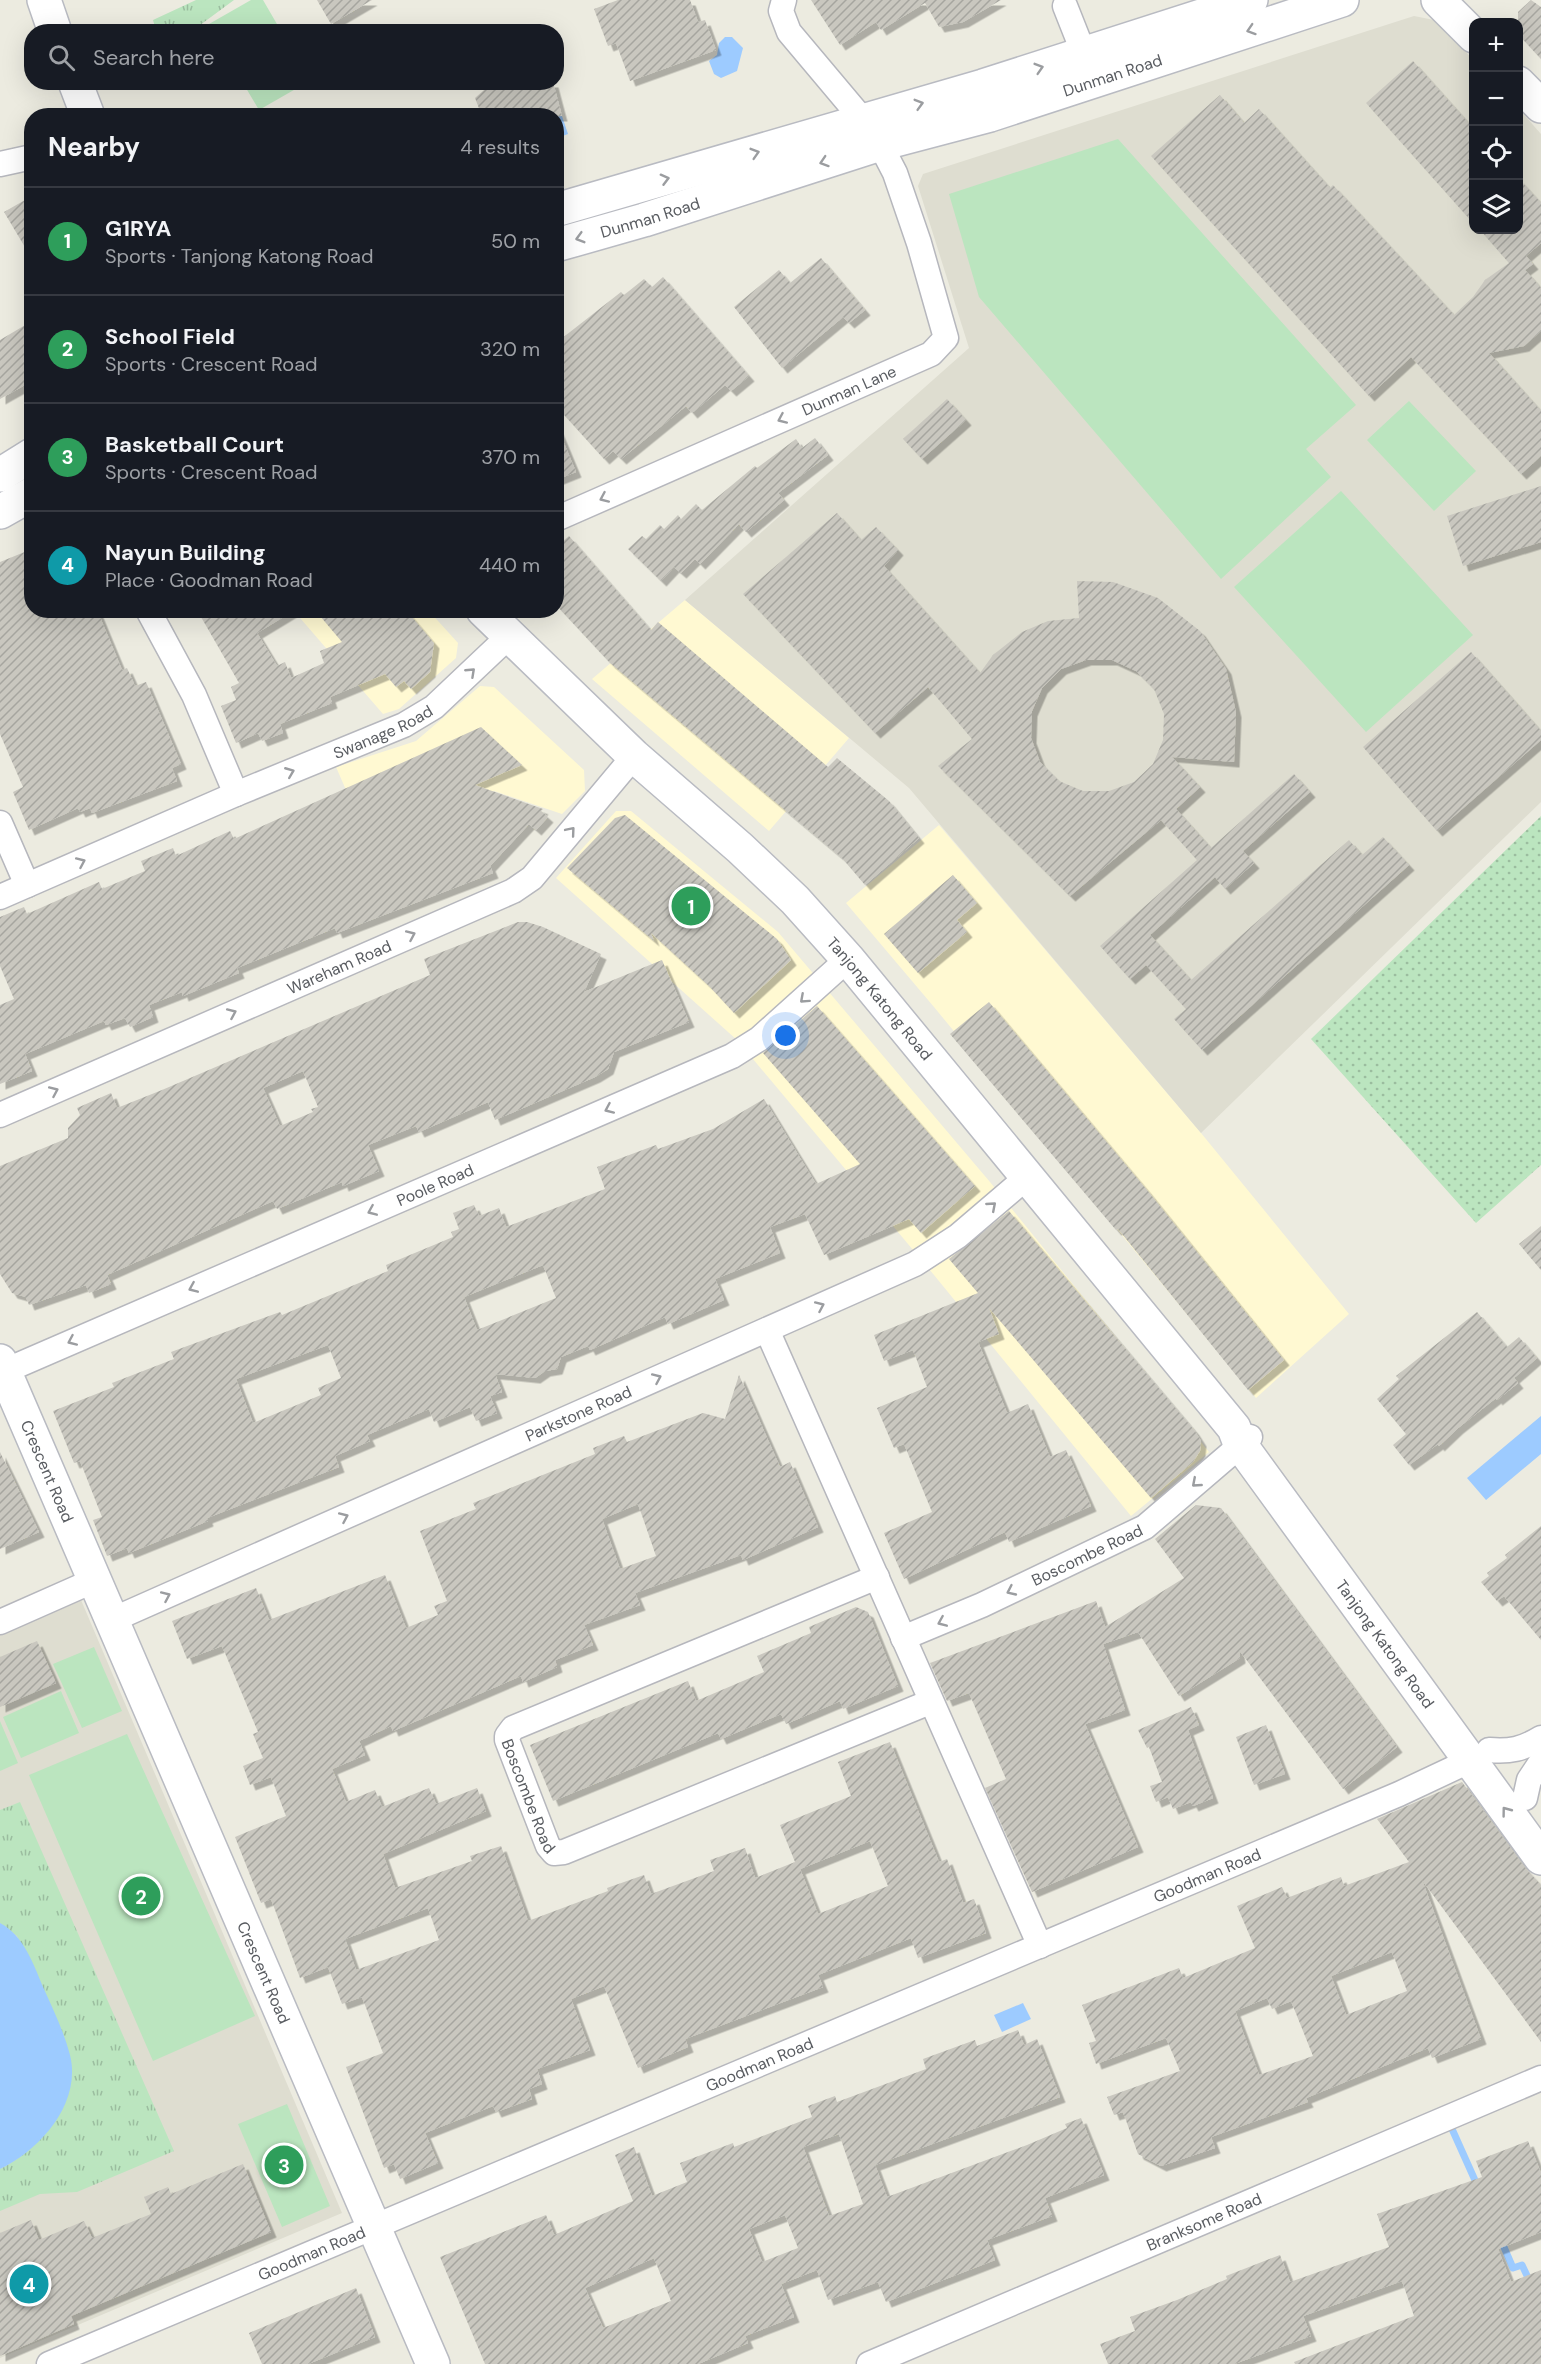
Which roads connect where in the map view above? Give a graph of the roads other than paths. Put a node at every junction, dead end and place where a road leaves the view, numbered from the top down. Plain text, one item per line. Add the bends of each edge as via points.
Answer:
1 (784, 0) edge
2 (1251, 0) edge
3 (1342, 0) edge
4 (1438, 0) edge
5 (1065, 6) dead end
6 (1469, 32) edge
7 (1084, 54) junction
8 (1523, 88) edge
9 (78, 90) edge
10 (1541, 106) edge
11 (85, 108) edge
12 (872, 132) junction
13 (24, 159) edge
14 (0, 164) edge
15 (564, 208) edge
16 (564, 243) edge
17 (24, 461) edge
18 (0, 475) edge
19 (24, 498) edge
20 (0, 512) edge
21 (564, 515) edge
22 (152, 618) edge
23 (490, 618) edge
24 (508, 637) junction
25 (634, 756) junction
26 (236, 794) junction
27 (0, 823) edge
28 (27, 885) junction
29 (0, 897) edge
30 (848, 959) junction
31 (0, 1115) edge
32 (1027, 1177) junction
33 (767, 1330) junction
34 (2, 1368) edge
35 (1241, 1436) junction
36 (877, 1577) junction
37 (95, 1580) junction
38 (112, 1620) junction
39 (0, 1622) edge
40 (903, 1638) junction
41 (930, 1702) junction
42 (1541, 1738) edge
43 (1479, 1756) junction
44 (1541, 1762) edge
45 (1533, 1809) edge
46 (1541, 1858) edge
47 (1040, 1946) junction
48 (1541, 2078) edge
49 (374, 2226) junction
50 (48, 2364) edge
51 (433, 2364) edge
52 (869, 2364) edge

1 - 12 street via 781,11 789,32
2 - 7 street, Dunman Road
3 -> 12 street, Dunman Road via 990,115
4 - 6 street
5 - 7 street
12 -> 7 street, Dunman Road
8 - 10 street
9 - 11 street
15 -> 12 street, Dunman Road
12 -> 16 street, Dunman Road via 644,220
12 -> 21 street, Dunman Lane via 895,173 920,243 946,338 931,354
13 - 14 street
17 - 18 street
19 - 20 street
22 - 26 street via 194,695
23 - 24 street, Tanjong Katong Road
24 - 25 street, Tanjong Katong Road
26 -> 24 street, Swanage Road via 404,725 434,707
25 - 30 street, Tanjong Katong Road via 795,900
31 -> 25 street, Wareham Road via 513,891 532,878
28 -> 26 street, Swanage Road
27 - 28 street
28 - 29 street, Swanage Road
30 - 32 street, Tanjong Katong Road
30 -> 34 street, Poole Road via 759,1040 732,1056
33 -> 32 street, Parkstone Road via 935,1253
32 - 35 street, Tanjong Katong Road
33 - 36 street
38 -> 33 street, Parkstone Road
34 - 37 street, Crescent Road
35 -> 40 street, Boscombe Road via 1145,1527
35 - 43 street, Tanjong Katong Road
36 - 40 street
36 - 41 street, Boscombe Road via 513,1728 507,1740 548,1846 554,1853 564,1852
37 - 38 street, Crescent Road
37 - 39 street
38 - 49 street, Crescent Road
40 - 41 street
41 - 47 street
42 - 43 street via 1522,1749
43 - 45 street, Tanjong Katong Road
46 -> 43 street, Tanjong Katong Road
43 - 47 street, Goodman Road via 1399,1794
44 - 45 street via 1529,1780
47 - 49 street, Goodman Road
48 - 52 street, Branksome Road
49 - 50 street, Goodman Road
49 - 51 street, Crescent Road

